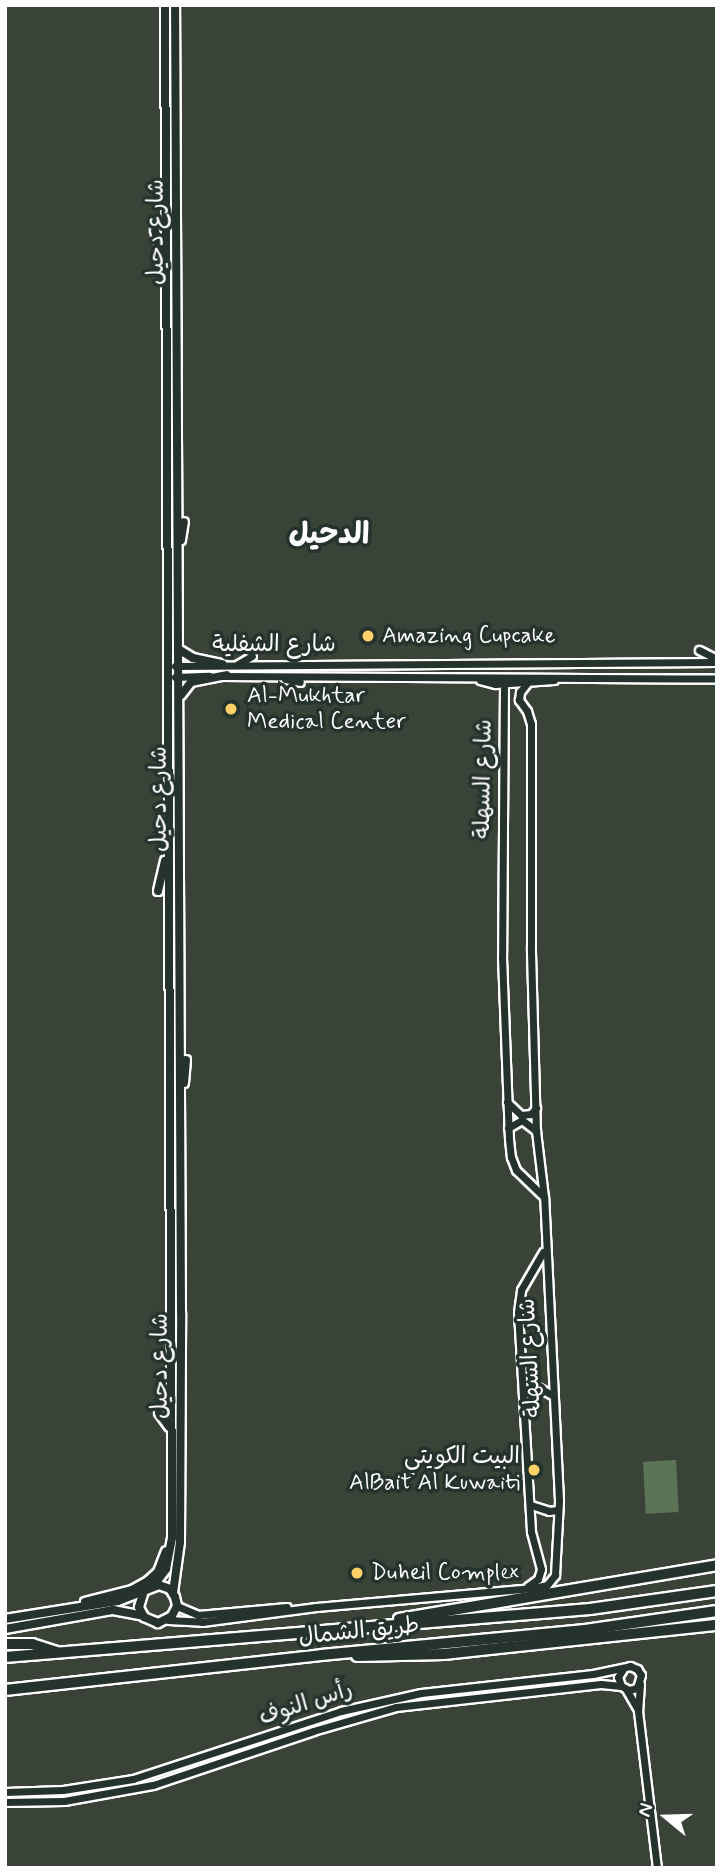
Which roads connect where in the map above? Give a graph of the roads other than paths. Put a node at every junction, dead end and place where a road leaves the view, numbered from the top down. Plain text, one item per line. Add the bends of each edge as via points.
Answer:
1 (164, 5) edge
2 (175, 5) edge
3 (155, 231) dead end
4 (177, 251) junction
5 (166, 262) junction
6 (182, 264) dead end
7 (175, 416) junction
8 (183, 434) dead end
9 (183, 460) dead end
10 (178, 468) junction
11 (184, 522) dead end
12 (177, 567) junction
13 (184, 604) dead end
14 (177, 625) junction
15 (178, 649) junction
16 (699, 650) dead end
17 (252, 656) dead end
18 (717, 660) edge
19 (222, 664) junction
20 (237, 664) junction
21 (168, 666) junction
22 (179, 666) junction
23 (226, 676) junction
24 (267, 676) junction
25 (452, 676) junction
26 (168, 677) junction
27 (179, 677) junction
28 (583, 678) junction
29 (717, 679) edge
30 (300, 682) dead end
31 (527, 683) junction
32 (504, 684) junction
33 (178, 701) junction
34 (520, 704) junction
35 (504, 713) junction
36 (180, 797) junction
37 (186, 817) dead end
38 (168, 848) junction
39 (158, 891) dead end
40 (186, 1060) dead end
41 (507, 1101) junction
42 (536, 1108) junction
43 (508, 1128) junction
44 (180, 1131) junction
45 (536, 1131) junction
46 (544, 1197) junction
47 (545, 1247) junction
48 (523, 1395) junction
49 (553, 1395) junction
50 (186, 1410) dead end
51 (159, 1413) dead end
52 (180, 1425) junction
53 (169, 1427) junction
54 (531, 1506) junction
55 (171, 1507) junction
56 (558, 1510) junction
57 (717, 1565) edge
58 (154, 1585) junction
59 (524, 1587) junction
60 (144, 1591) junction
61 (717, 1591) edge
62 (173, 1593) junction
63 (177, 1606) junction
64 (316, 1607) junction
65 (717, 1611) edge
66 (47, 1614) junction
67 (144, 1616) junction
68 (5, 1619) edge
69 (168, 1619) junction
70 (717, 1625) edge
71 (350, 1628) junction
72 (5, 1629) edge
73 (5, 1644) edge
74 (57, 1652) junction
75 (321, 1655) junction
76 (5, 1657) edge
77 (623, 1669) junction
78 (640, 1683) junction
79 (624, 1688) junction
80 (5, 1690) edge
81 (638, 1711) junction
82 (5, 1792) edge
83 (5, 1802) edge
84 (657, 1868) edge

1 - 5 main road, شارع دحيل
2 - 4 main road, شارع دحيل
3 - 5 main road
4 - 6 main road
4 - 7 main road, شارع دحيل
5 - 21 main road, شارع دحيل
7 - 8 main road
7 - 10 main road, شارع دحيل
9 - 10 main road
10 - 12 main road, شارع دحيل
11 - 12 main road
12 - 14 main road, شارع دحيل
13 - 14 main road
14 - 15 main road, شارع دحيل
15 - 19 main road via 193,658
15 - 22 main road, شارع دحيل
16 - 18 street
17 - 20 street
18 - 20 street, شارع الشفلية
19 - 20 street, شارع الشفلية
19 - 22 street, شارع الشفلية
21 - 22 street, شارع الشفلية
21 - 26 main road, شارع دحيل
22 - 27 main road, شارع دحيل
23 - 24 street, شارع الشفلية
23 - 27 street, شارع الشفلية
23 - 33 main road via 191,682
24 - 25 street, شارع الشفلية
24 - 30 street
25 - 28 street, شارع الشفلية
25 - 32 street
26 - 27 street, شارع الشفلية
26 - 38 main road, شارع دحيل
27 - 33 main road, شارع دحيل
28 - 29 street, شارع الشفلية
28 - 31 street
31 - 32 street
31 - 34 street, شارع السهلة via 520,692
32 - 35 street, شارع السهلة
33 - 36 main road, شارع دحيل
34 - 35 street via 510,705
34 - 42 street, شارع السهلة via 531,724
35 - 41 street, شارع السهلة via 502,957
36 - 37 main road
36 - 44 main road, شارع دحيل
38 - 39 main road
38 - 53 main road, شارع دحيل
40 - 44 main road
41 - 42 street via 521,1115
41 - 43 street, شارع السهلة
42 - 45 street, شارع السهلة
43 - 45 street via 523,1121
43 - 46 street, شارع السهلة via 516,1170
44 - 52 main road, شارع دحيل
45 - 46 street, شارع السهلة
46 - 47 street, شارع السهلة
47 - 48 street, شارع السهلة via 519,1300
47 - 49 street, شارع السهلة
48 - 49 street via 534,1385
48 - 54 street, شارع السهلة
49 - 56 street, شارع السهلة
50 - 52 main road
51 - 53 main road
52 - 62 main road, شارع دحيل via 180,1542
53 - 55 main road, شارع دحيل
54 - 56 street
54 - 59 street, شارع السهلة via 531,1531 541,1569 538,1579
55 - 58 main road, شارع دحيل via 169,1562
55 - 66 main road via 165,1554 154,1577 132,1590
56 - 59 street, شارع السهلة via 553,1579 543,1587
57 - 71 highway
58 - 60 main road
58 - 62 main road
59 - 64 street, طريق الشمال
60 - 66 main road via 118,1601
60 - 67 main road via 139,1607
61 - 71 highway, طريق الشمال via 590,1609
62 - 63 main road
63 - 64 street, طريق الشمال via 198,1615
63 - 69 main road
64 - 69 street, طريق الشمال via 202,1622
65 - 75 highway, طريق الشمال via 584,1630
66 - 68 main road
67 - 69 main road via 158,1623
67 - 72 main road via 113,1610
70 - 75 highway via 444,1654
71 - 74 highway, طريق الشمال
73 - 74 highway via 32,1644
74 - 76 highway, طريق الشمال
75 - 80 highway, طريق الشمال
77 - 78 street via 637,1669
77 - 79 street via 618,1677
77 - 82 street, رأس النوف via 395,1698 341,1711 133,1779 63,1790
78 - 79 street via 634,1689
78 - 81 street
79 - 81 street
79 - 83 street, رأس النوف via 601,1684 396,1707 144,1787 64,1801
81 - 84 street

